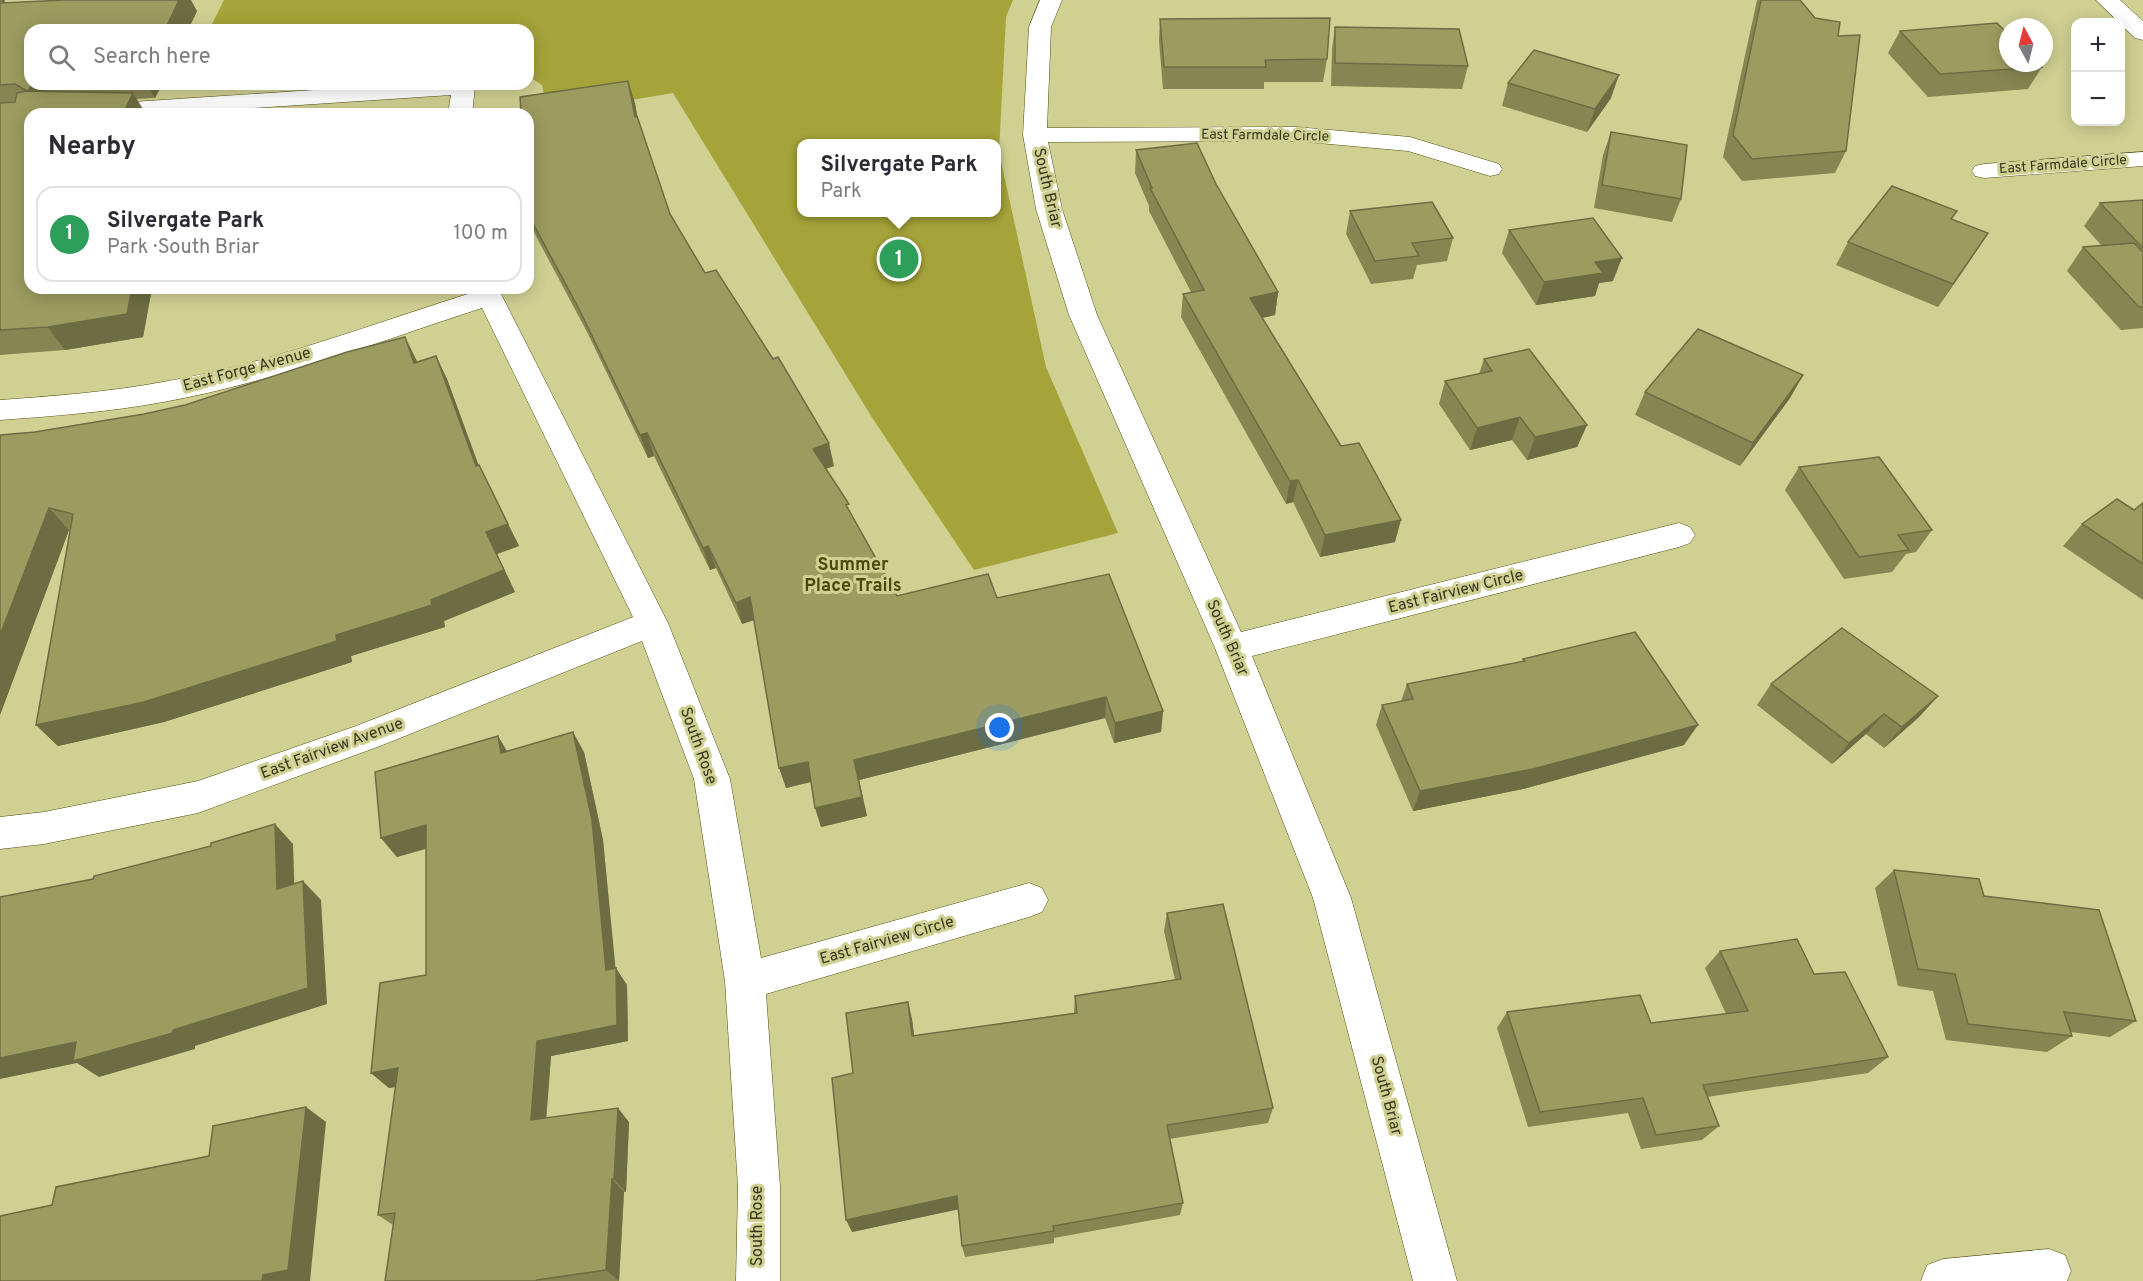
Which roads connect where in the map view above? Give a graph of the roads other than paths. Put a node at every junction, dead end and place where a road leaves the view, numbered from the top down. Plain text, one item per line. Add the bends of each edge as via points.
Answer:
1 (1051, 0) edge
2 (2107, 0) edge
3 (2143, 33) edge
4 (419, 90) edge
5 (464, 90) edge
6 (147, 108) edge
7 (461, 108) edge
8 (1035, 135) junction
9 (2143, 159) edge
10 (1490, 169) dead end
11 (1984, 171) dead end
12 (481, 294) edge
13 (488, 294) edge
14 (0, 410) edge
15 (1680, 535) dead end
16 (652, 623) junction
17 (1232, 648) junction
18 (0, 833) edge
19 (1029, 900) dead end
20 (745, 981) junction
21 (2049, 1271) dead end
22 (758, 1281) edge
23 (1435, 1281) edge
24 (1943, 1281) edge

1 - 8 street, South Briar via 1040,27
2 - 3 street
4 - 6 street
5 - 7 street
8 - 10 street, East Farmdale Circle via 1296,134 1410,144
8 - 17 street, South Briar via 1049,209 1083,315
9 - 11 street, East Farmdale Circle
12 - 14 street, East Forge Avenue via 253,371 164,392
13 - 16 street, South Rose
15 - 17 street, East Fairview Circle
16 - 18 street, East Fairview Avenue via 368,736 198,797
16 - 20 street, South Rose via 712,779
17 - 23 street, South Briar via 1332,898
19 - 20 street, East Fairview Circle
20 - 22 street, South Rose via 759,1186
21 - 24 street

